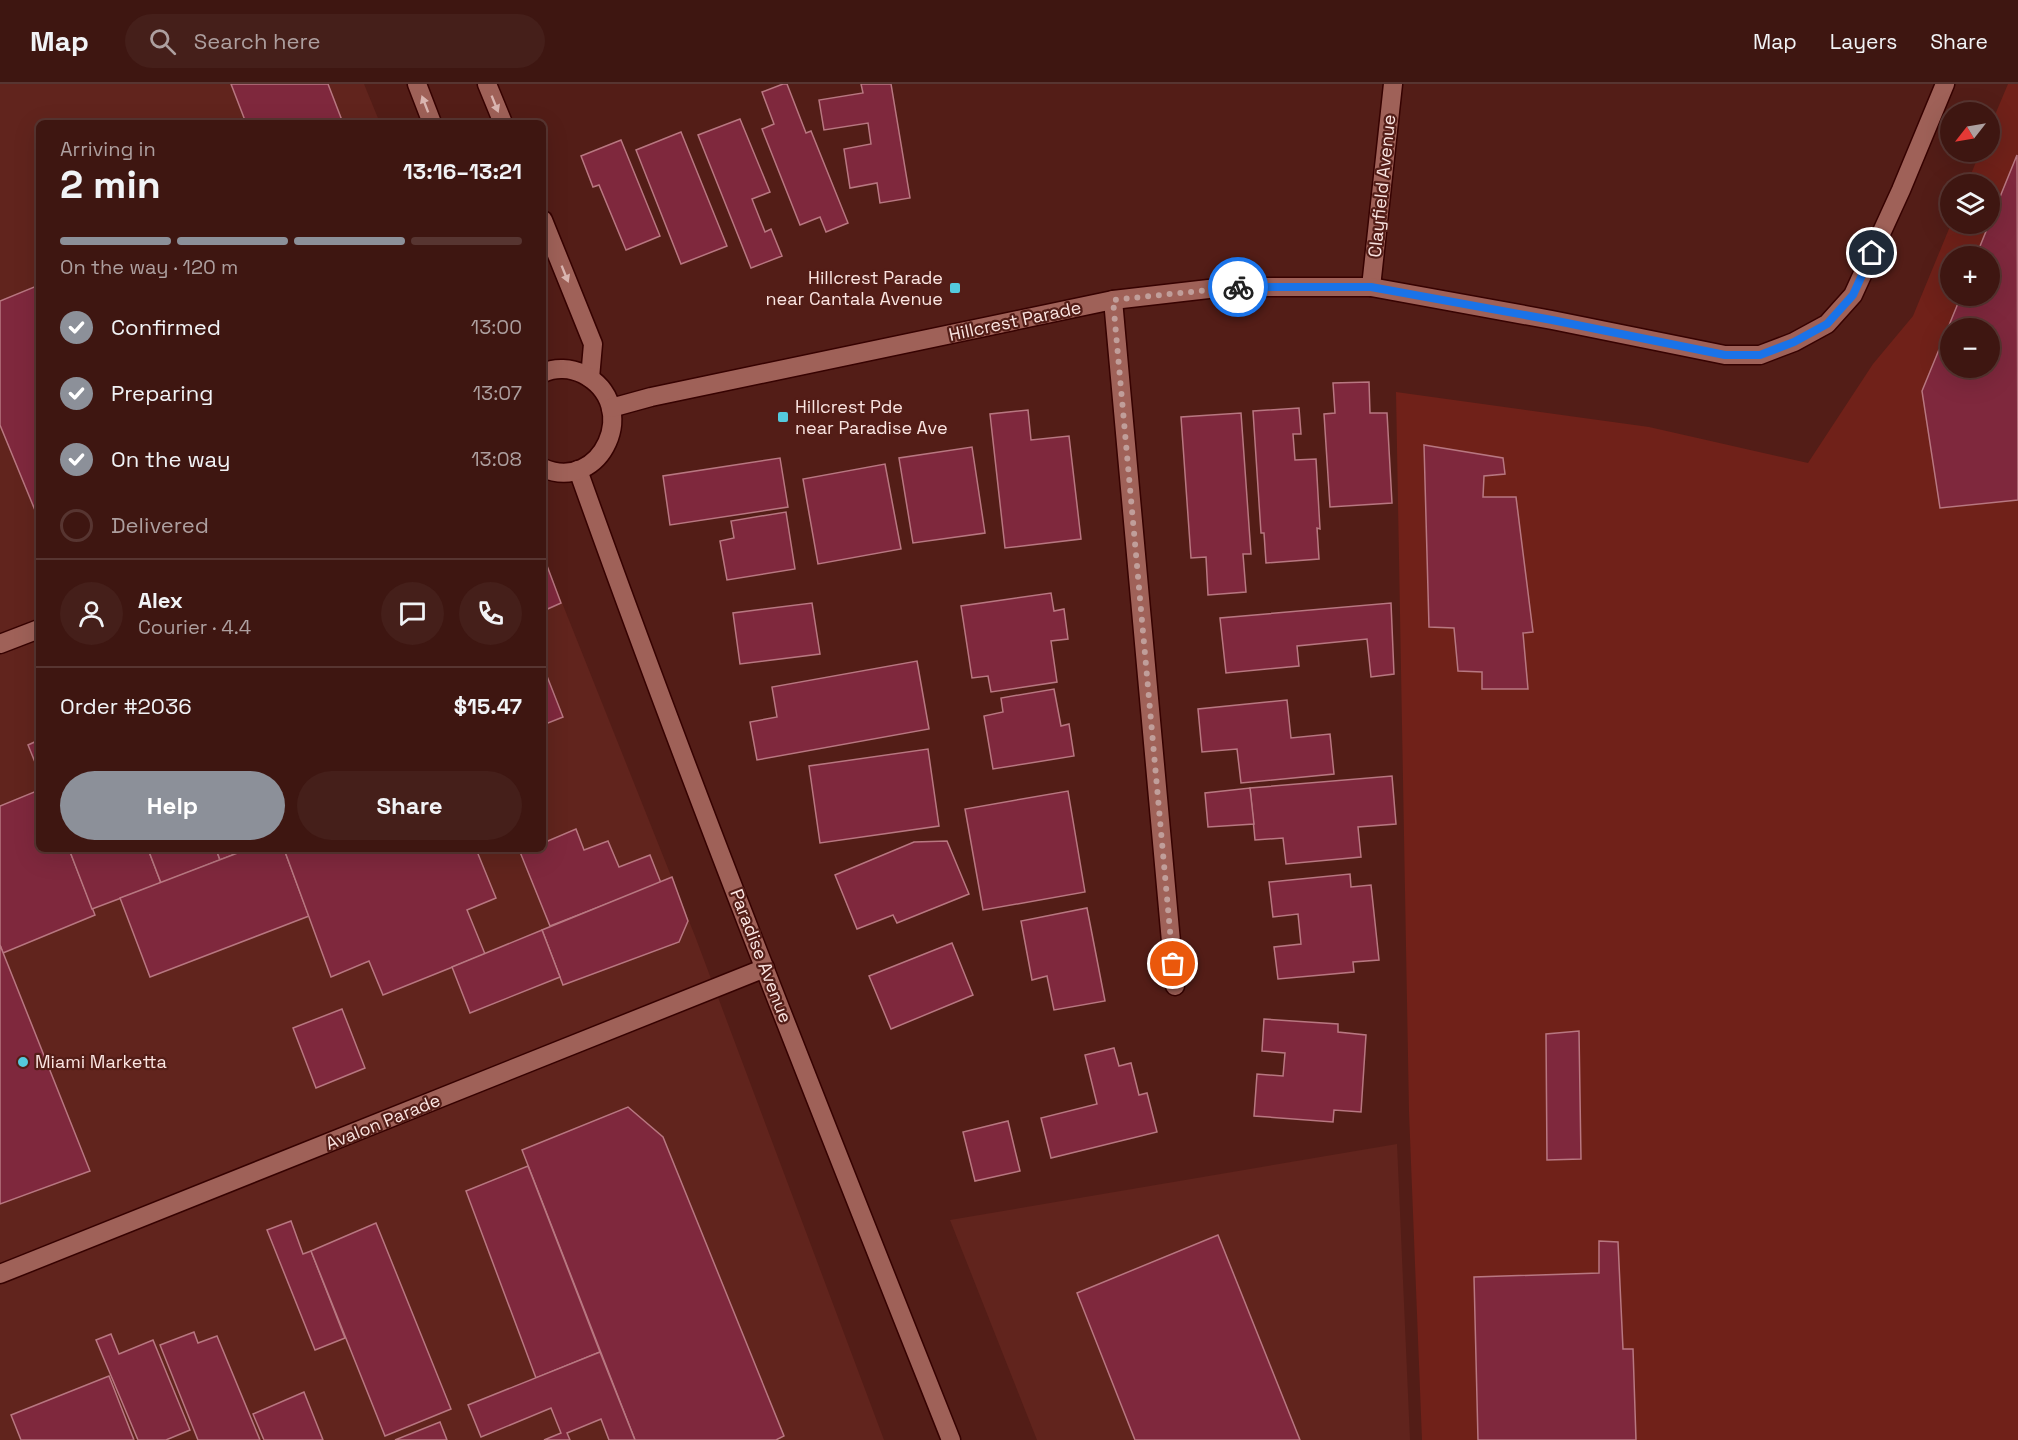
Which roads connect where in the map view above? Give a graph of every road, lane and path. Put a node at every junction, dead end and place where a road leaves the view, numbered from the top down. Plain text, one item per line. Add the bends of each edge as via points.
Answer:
1 (417, 84) edge
2 (487, 84) edge
3 (1394, 84) edge
4 (1945, 84) edge
5 (431, 120) edge
6 (502, 120) edge
7 (546, 227) edge
8 (1371, 287) junction
9 (1113, 300) junction
10 (546, 372) edge
11 (590, 378) junction
12 (611, 408) junction
13 (546, 469) edge
14 (578, 470) junction
15 (36, 630) edge
16 (0, 644) edge
17 (765, 968) junction
18 (1175, 986) dead end
19 (0, 1274) edge
20 (951, 1440) edge

5 -> 1 street
2 -> 6 street
3 - 8 street, Clayfield Avenue
4 - 8 street, Hillcrest Parade via 1853,295 1827,324 1760,355 1725,355
7 -> 11 street via 593,344
8 - 9 street, Hillcrest Parade via 1226,287
9 - 12 street, Hillcrest Parade
9 - 18 street
10 - 11 street via 563,369
11 - 12 street via 607,396
12 - 14 street via 613,423 603,452
13 - 14 street
14 - 17 street, Paradise Avenue
15 - 16 street
17 - 19 street, Avalon Parade
17 - 20 street, Paradise Avenue

